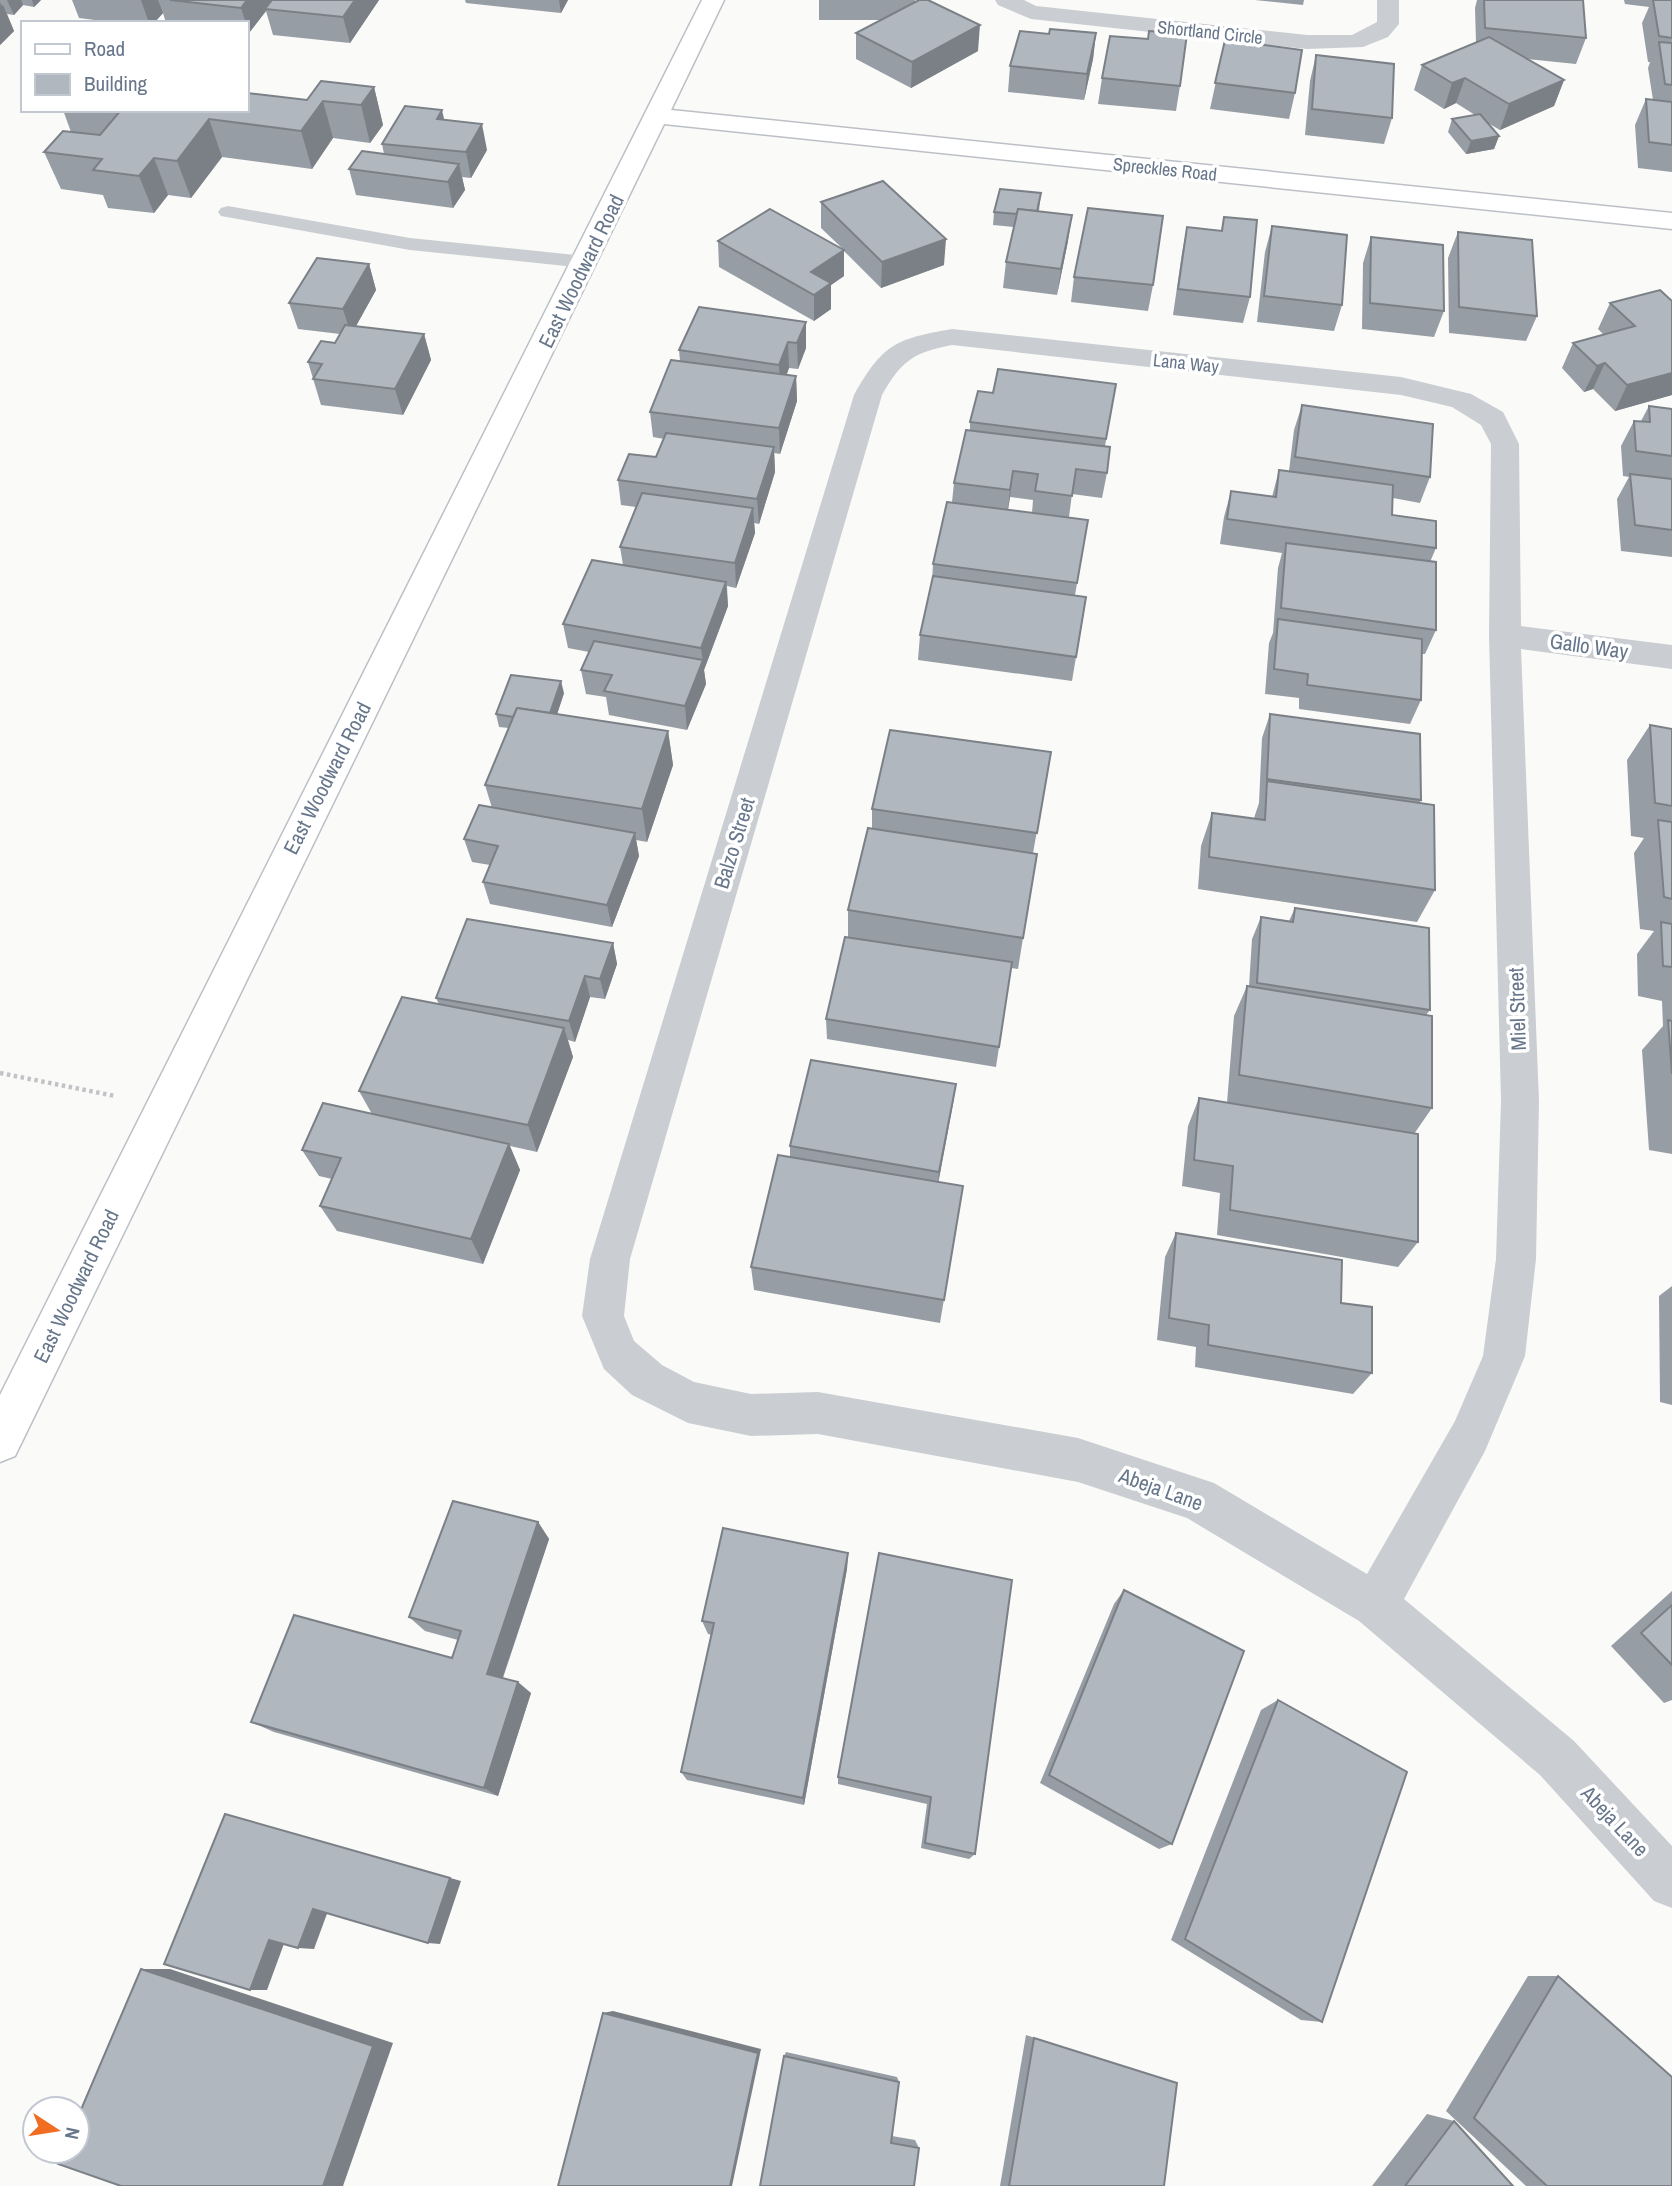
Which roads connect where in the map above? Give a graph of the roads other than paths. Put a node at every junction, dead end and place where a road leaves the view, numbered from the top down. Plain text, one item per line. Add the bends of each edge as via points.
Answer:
1 (713, 0) edge
2 (1006, 0) edge
3 (1388, 0) edge
4 (657, 116) junction
5 (228, 212) dead end
6 (1672, 221) edge
7 (585, 262) junction
8 (909, 344) joint
9 (1461, 400) joint
10 (1505, 635) junction
11 (1672, 657) edge
12 (619, 1356) joint
13 (0, 1440) edge
14 (1375, 1605) junction
15 (1672, 1883) edge

1 - 4 street, East Woodward Road
2 - 3 street, Shortland Circle via 1031,12 1307,42 1355,41 1380,33 1388,24
4 - 6 street, Spreckles Road
4 - 7 street, East Woodward Road
5 - 7 lane via 410,244
7 - 13 street, East Woodward Road
8 - 9 street, Lana Way via 952,337 1401,386
8 - 12 street, Balzo Street via 884,365 868,395 610,1259 603,1316
9 - 10 street, Miel Street via 1493,419 1505,444
10 - 11 street, Gallo Way
10 - 14 street, Miel Street via 1520,1101 1516,1259 1504,1356 1470,1436
12 - 14 street, Abeja Lane via 647,1380 688,1402 751,1415 818,1413 1077,1460 1198,1499
14 - 15 street, Abeja Lane via 1557,1758

